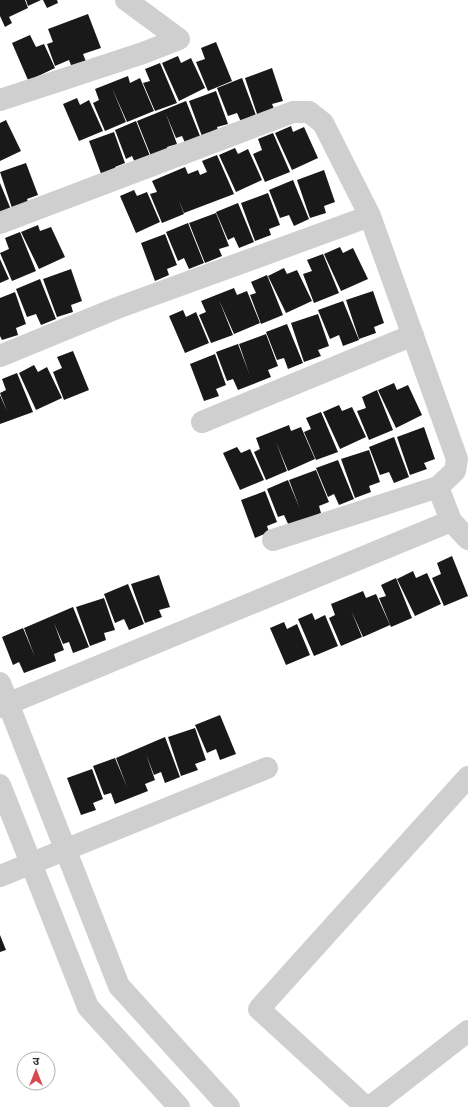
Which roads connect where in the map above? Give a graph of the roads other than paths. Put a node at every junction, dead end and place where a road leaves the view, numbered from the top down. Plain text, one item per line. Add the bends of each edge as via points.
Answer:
1 (126, 0) edge
2 (0, 100) edge
3 (370, 216) junction
4 (0, 223) edge
5 (413, 335) junction
6 (0, 356) edge
7 (202, 422) dead end
8 (438, 487) junction
9 (451, 521) junction
10 (273, 540) dead end
11 (468, 540) edge
12 (0, 683) edge
13 (4, 705) edge
14 (267, 768) dead end
15 (468, 777) edge
16 (0, 785) edge
17 (66, 849) junction
18 (31, 864) junction
19 (0, 876) edge
20 (468, 1031) edge
21 (179, 1107) edge
22 (229, 1107) edge
23 (366, 1107) edge
24 (370, 1107) edge

1 - 2 street via 179,39
3 - 4 street via 323,123 308,112 293,112
3 - 5 street
3 - 6 street via 117,308
5 - 7 street
5 - 8 street via 457,459 455,471
8 - 9 street
8 - 10 street
9 - 11 street
9 - 13 street
12 - 13 street
13 - 17 street
14 - 17 street
15 - 23 street via 259,1009
16 - 18 street
17 - 18 street
17 - 22 street via 119,986
18 - 19 street
18 - 21 street via 88,1007
20 - 24 street

